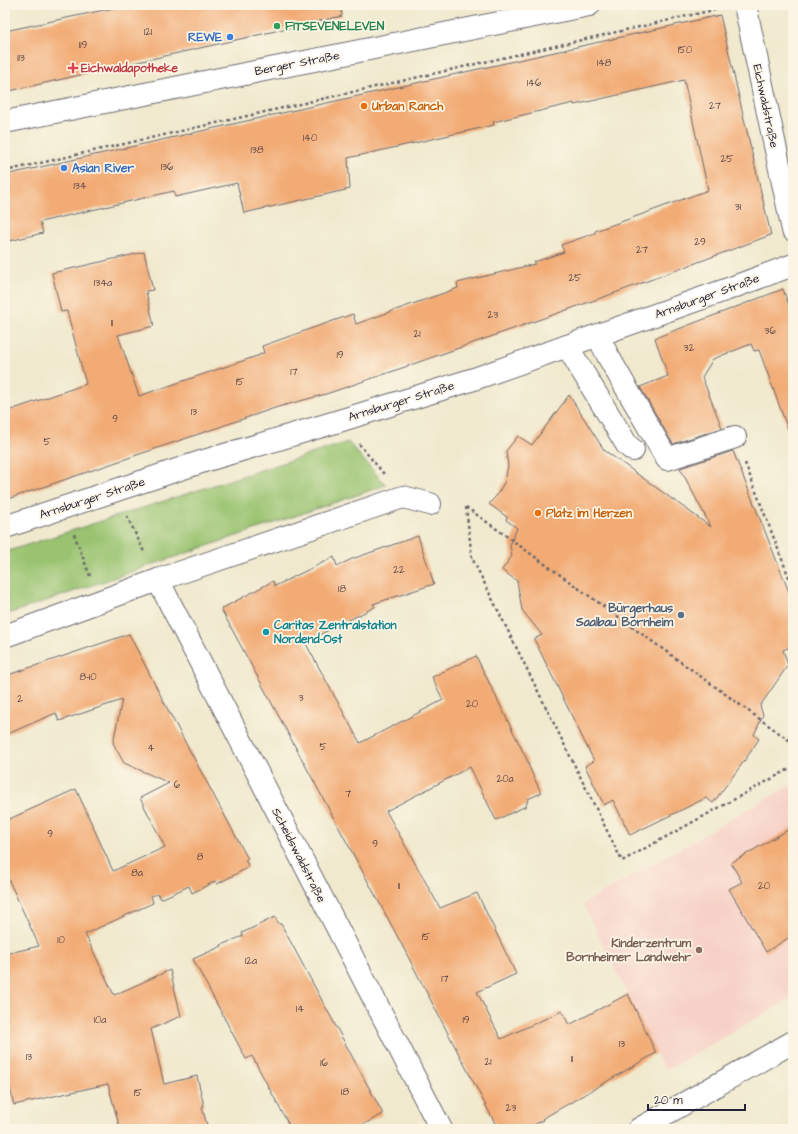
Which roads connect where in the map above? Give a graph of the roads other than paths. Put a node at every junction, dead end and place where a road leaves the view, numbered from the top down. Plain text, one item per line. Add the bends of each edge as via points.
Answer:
1 (589, 5) edge
2 (745, 5) edge
3 (5, 122) edge
4 (793, 230) edge
5 (793, 265) edge
6 (598, 336) junction
7 (567, 346) junction
8 (735, 437) road end
9 (633, 450) dead end
10 (430, 504) dead end
11 (5, 527) edge
12 (158, 580) junction
13 (5, 636) edge
14 (793, 1042) edge
15 (441, 1129) edge
16 (639, 1129) edge

1 - 3 street, Berger Straße
2 - 4 street, Eichwaldstraße
5 - 6 street, Arnsburger Straße
6 - 7 street, Arnsburger Straße
6 - 8 street via 667,459
7 - 9 street via 627,445
7 - 11 street, Arnsburger Straße via 474,379 204,461
10 - 12 street via 403,497
12 - 13 street
12 - 15 street, Scheidswaldstraße
14 - 16 street

